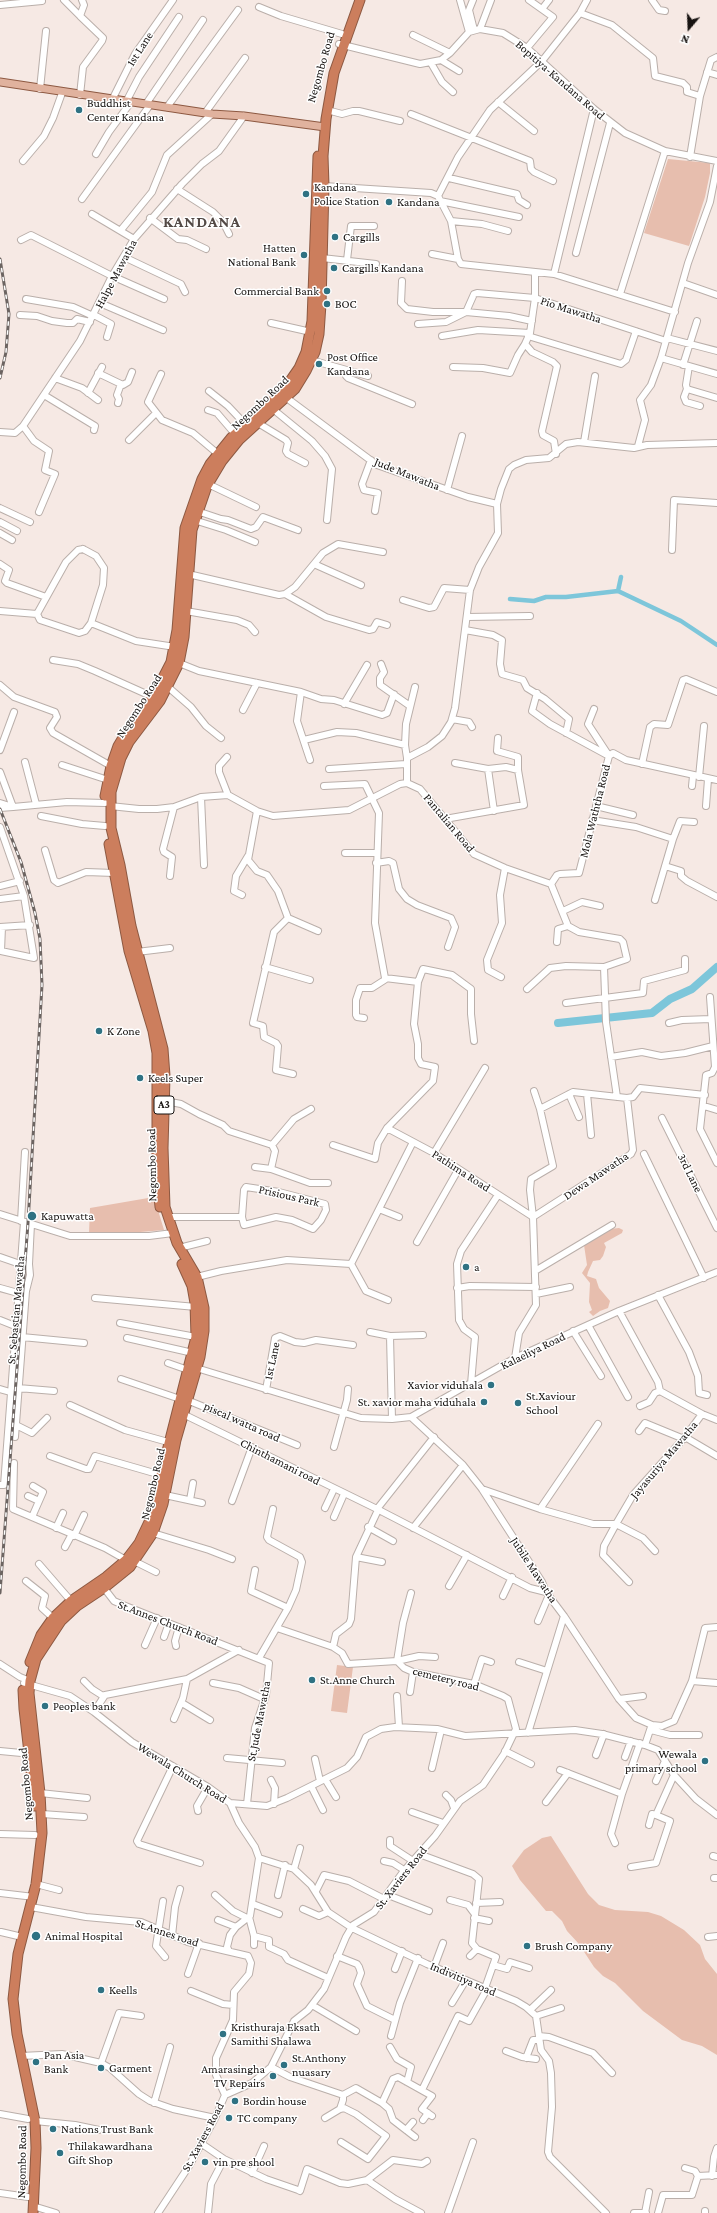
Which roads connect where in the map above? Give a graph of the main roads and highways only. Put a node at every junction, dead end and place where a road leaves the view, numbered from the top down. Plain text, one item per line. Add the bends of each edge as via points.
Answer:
1 (354, 0) edge
2 (360, 0) edge
3 (342, 45) junction
4 (0, 82) edge
5 (322, 127) junction
6 (284, 396) junction
7 (256, 420) junction
8 (107, 804) junction
9 (170, 1234) junction
10 (192, 1368) junction
11 (184, 1399) junction
12 (130, 1560) junction
13 (27, 1682) junction
14 (32, 1754) junction
15 (31, 1896) junction
16 (32, 2120) junction
17 (31, 2211) edge

1 - 3 highway, Negombo Road / A3 via 342,34
2 - 3 highway, Negombo Road / A3
3 - 5 highway, Negombo Road / A3
3 - 5 highway, Negombo Road / A3 via 327,82
4 - 5 main road via 208,114 244,116
5 - 6 highway, Negombo Road / A3 via 311,332 306,352
5 - 6 highway, Negombo Road / A3 via 324,186 319,334 311,360 300,382
6 - 7 highway, Negombo Road / A3
6 - 7 highway, Negombo Road / A3 via 274,410
7 - 8 highway, Negombo Road / A3 via 228,453 208,484 196,516 179,663 168,687 126,747
7 - 8 highway, Negombo Road / A3 via 245,424 235,434 202,479 185,528 175,648 165,676 153,697 118,746 108,780
8 - 9 highway, Negombo Road / A3 via 137,952 161,1035 165,1062 164,1177 165,1207
8 - 9 highway, Negombo Road / A3 via 105,826 129,951 155,1037 158,1075 157,1176 160,1208
9 - 10 highway, Negombo Road / A3 via 187,1272 196,1307
9 - 10 highway, Negombo Road / A3 via 197,1277 204,1308 203,1345
10 - 11 highway, Negombo Road / A3
11 - 12 highway, Negombo Road / A3 via 168,1442 149,1522
11 - 12 highway, Negombo Road / A3 via 165,1495 153,1533
12 - 13 highway, Negombo Road / A3 via 104,1588 77,1606 54,1629 36,1659
12 - 13 highway, Negombo Road / A3 via 71,1601 54,1618 35,1646
13 - 14 highway, Negombo Road / A3 via 24,1709
14 - 15 highway, Negombo Road / A3 via 36,1835
14 - 15 highway, Negombo Road / A3 via 42,1814 41,1848 36,1884
15 - 16 highway, Negombo Road / A3 via 31,1907 18,1954 14,1982 14,2011
15 - 16 highway, Negombo Road / A3 via 18,1936 9,1981 9,2011
16 - 17 highway, Negombo Road / A3 via 28,2197
16 - 17 highway, Negombo Road / A3 via 36,2148

